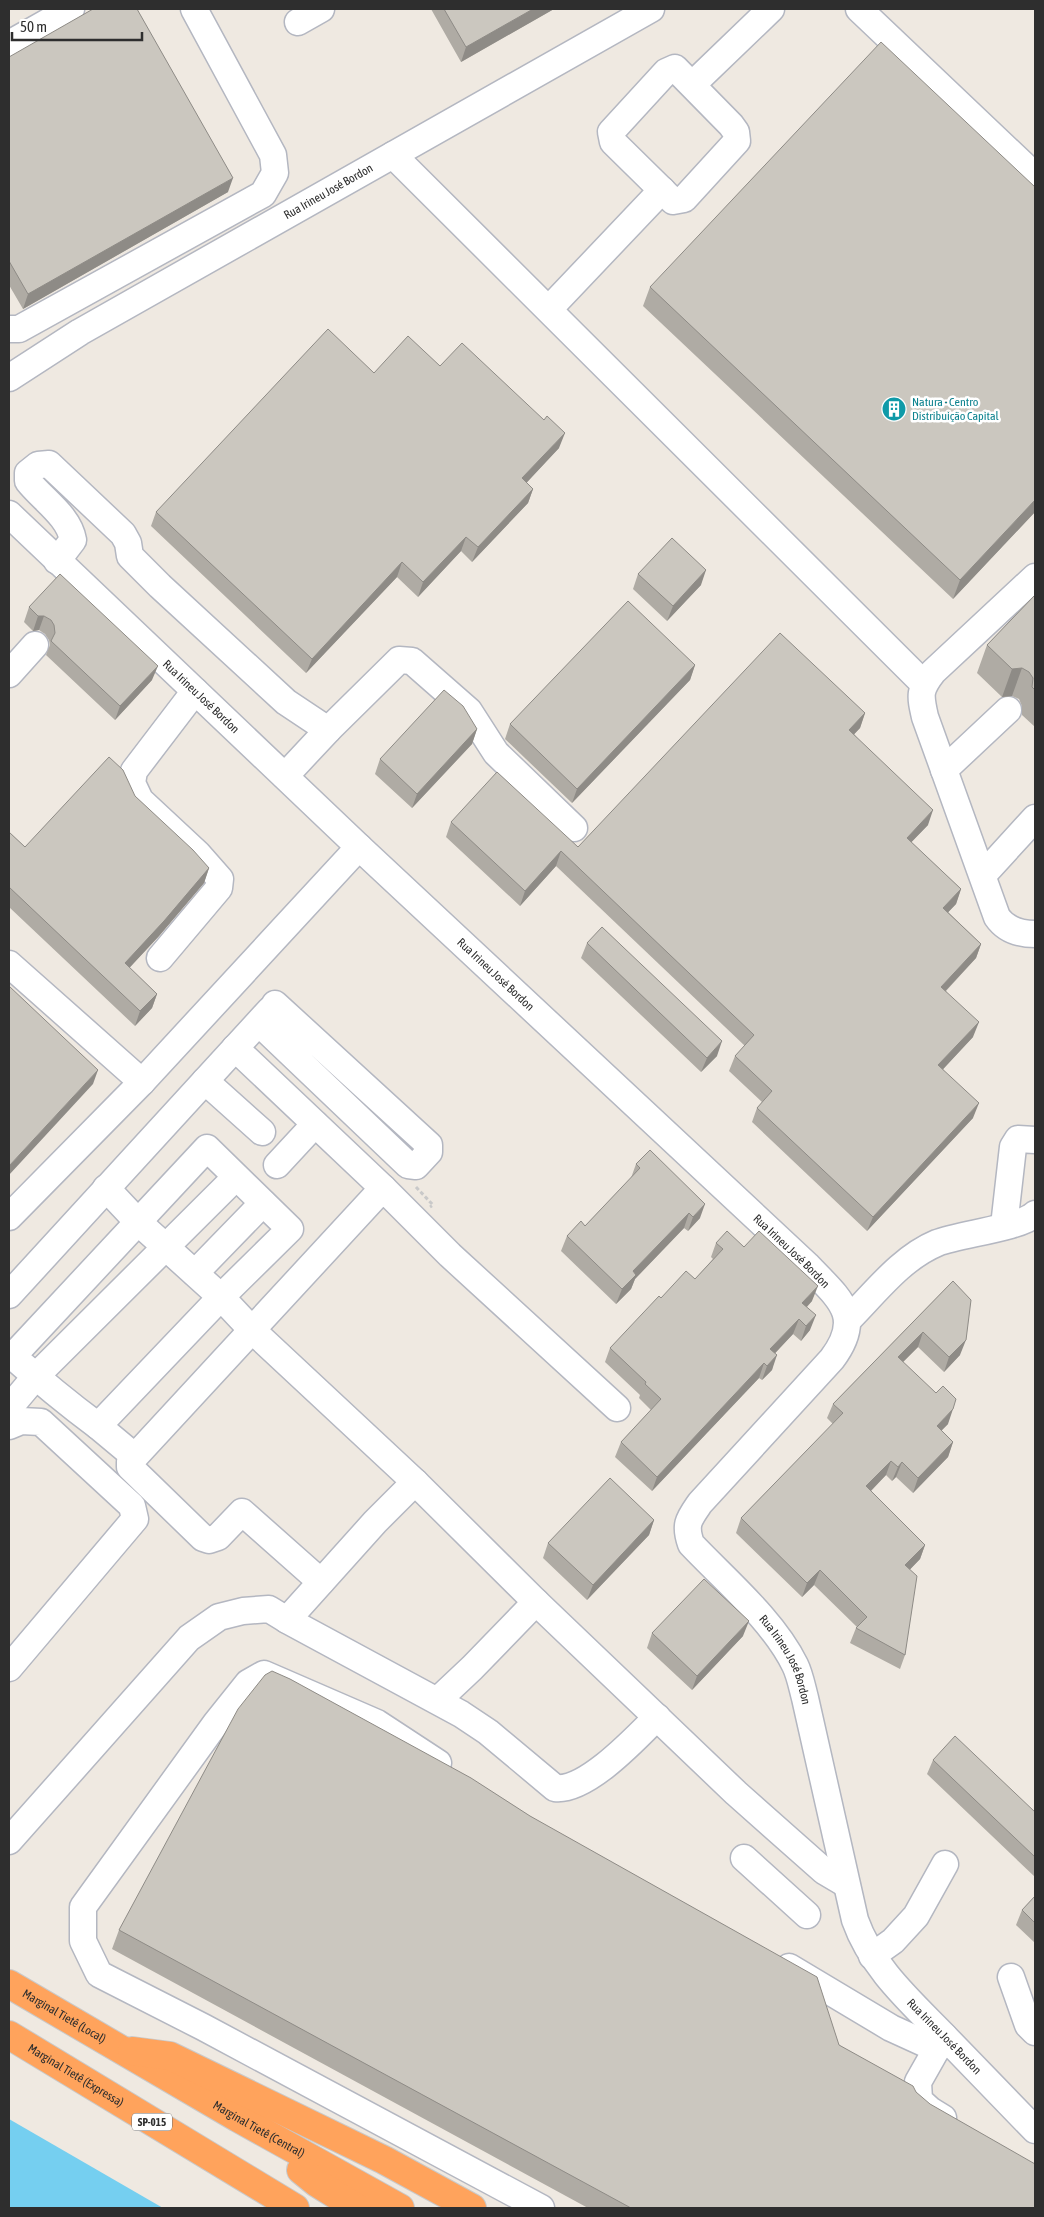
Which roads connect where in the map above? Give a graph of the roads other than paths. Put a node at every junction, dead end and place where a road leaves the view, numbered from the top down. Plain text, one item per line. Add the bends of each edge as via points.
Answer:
1 (71, 9) edge
2 (194, 9) edge
3 (321, 9) edge
4 (651, 9) edge
5 (771, 9) edge
6 (859, 9) edge
7 (298, 22) dead end
8 (9, 44) edge
9 (693, 84) junction
10 (394, 155) junction
11 (1035, 176) edge
12 (662, 190) junction
13 (549, 309) junction
14 (9, 329) edge
15 (9, 378) edge
16 (9, 514) edge
17 (57, 561) junction
18 (1035, 577) edge
19 (35, 645) dead end
20 (9, 674) edge
21 (924, 684) junction
22 (195, 691) junction
23 (1008, 710) dead end
24 (328, 730) junction
25 (944, 770) junction
26 (285, 776) junction
27 (1035, 818) edge
28 (574, 828) dead end
29 (359, 847) junction
30 (982, 875) junction
31 (1035, 934) edge
32 (160, 958) dead end
33 (9, 964) edge
34 (273, 1007) junction
35 (235, 1048) junction
36 (205, 1081) junction
37 (142, 1082) junction
38 (315, 1124) junction
39 (262, 1132) dead end
40 (1035, 1140) edge
41 (277, 1165) dead end
42 (236, 1177) junction
43 (106, 1188) junction
44 (383, 1188) junction
45 (263, 1203) junction
46 (1035, 1214) edge
47 (9, 1217) edge
48 (138, 1222) junction
49 (1004, 1226) junction
50 (166, 1246) junction
51 (195, 1273) junction
52 (9, 1295) edge
53 (221, 1297) junction
54 (848, 1320) junction
55 (252, 1330) junction
56 (11, 1354) edge
57 (36, 1376) junction
58 (9, 1408) edge
59 (617, 1408) dead end
60 (9, 1426) edge
61 (98, 1426) junction
62 (134, 1456) junction
63 (416, 1482) junction
64 (320, 1582) junction
65 (536, 1602) junction
66 (287, 1620) junction
67 (9, 1668) edge
68 (438, 1700) junction
69 (657, 1717) junction
70 (458, 1776) edge
71 (9, 1841) edge
72 (744, 1858) dead end
73 (945, 1864) dead end
74 (846, 1884) junction
75 (807, 1915) dead end
76 (872, 1956) junction
77 (770, 1957) edge
78 (1011, 1977) dead end
79 (9, 1984) edge
80 (1035, 2032) edge
81 (9, 2035) edge
82 (940, 2042) junction
83 (119, 2049) junction
84 (238, 2118) junction
85 (962, 2129) edge
86 (1035, 2130) edge
87 (295, 2208) edge
88 (357, 2208) edge
89 (400, 2208) edge
90 (472, 2208) edge
91 (541, 2208) edge

1 - 8 street
2 - 14 street via 273,155 275,172 263,194 19,329
3 - 7 street
4 - 10 street, Rua Irineu José Bordon
5 - 9 street
6 - 11 street
9 - 12 street via 731,125 737,141 684,199 673,201
9 - 12 street via 675,68 666,72 611,132 613,142
10 - 13 street
10 - 15 street, Rua Irineu José Bordon via 80,332
12 - 13 street
13 - 21 street
16 - 17 street, Rua Irineu José Bordon
17 - 22 street, Rua Irineu José Bordon via 77,595
17 - 24 street via 73,540 64,519 28,481 28,473 44,464 49,464 63,476 123,534 130,556 160,586 286,702
18 - 21 street
19 - 20 street
21 - 25 street via 920,695 925,717
22 - 26 street, Rua Irineu José Bordon
22 - 32 street via 134,771 132,783 140,800 220,879 219,888
23 - 25 street
24 - 26 street
24 - 28 street via 388,669 399,660 412,661 469,711 496,753
25 - 30 street
26 - 29 street, Rua Irineu José Bordon
27 - 30 street
29 - 37 street
29 - 54 street, Rua Irineu José Bordon via 807,1265 835,1295
30 - 31 street via 1001,924 1022,934
33 - 37 street
34 - 34 street via 429,1145 428,1152 416,1166 408,1165
34 - 35 street
35 - 36 street
35 - 38 street
36 - 39 street
36 - 43 street
37 - 47 street
38 - 41 street
38 - 44 street
40 - 49 street via 1018,1140 1013,1148
42 - 45 street
42 - 48 street via 207,1148
42 - 50 street
43 - 48 street
43 - 52 street
44 - 55 street
44 - 59 street via 450,1255
45 - 51 street
45 - 53 street via 290,1228
46 - 49 street
48 - 50 street
48 - 56 street
49 - 54 street via 937,1243 908,1259
50 - 51 street
50 - 57 street
51 - 53 street
53 - 55 street
53 - 61 street
54 - 74 street, Rua Irineu José Bordon via 844,1341 832,1359 700,1503 687,1525 691,1544 755,1611 796,1666
55 - 62 street
55 - 63 street
56 - 57 street
57 - 58 street
57 - 61 street
60 - 67 street via 21,1420 42,1422 132,1506 135,1519
61 - 62 street
62 - 64 street via 130,1462 134,1472 203,1538 209,1540 218,1536 242,1512
63 - 64 street
63 - 65 street
64 - 66 street
65 - 68 street
65 - 69 street
66 - 68 street
66 - 71 street via 269,1609 243,1611 219,1617 190,1638
68 - 69 street via 488,1732 547,1783 565,1789 608,1764
69 - 74 street via 787,1839 824,1871
70 - 91 street via 377,1723 264,1674 248,1683 216,1723 83,1907 83,1941 99,1974
72 - 75 street
73 - 76 street via 916,1916 893,1941
74 - 76 street, Rua Irineu José Bordon via 862,1939
76 - 82 street, Rua Irineu José Bordon
77 - 82 street via 891,2028
78 - 80 street via 1028,2025
79 - 83 highway, Marginal Tietê (Local)
81 - 87 highway, Marginal Tietê (Expressa) / SP-015
82 - 85 street via 918,2082 919,2100
82 - 86 street, Rua Irineu José Bordon
83 - 84 highway, Marginal Tietê (Central)
83 - 90 highway via 170,2056 384,2160
84 - 88 highway via 317,2183
84 - 89 highway, Marginal Tietê (Central)

